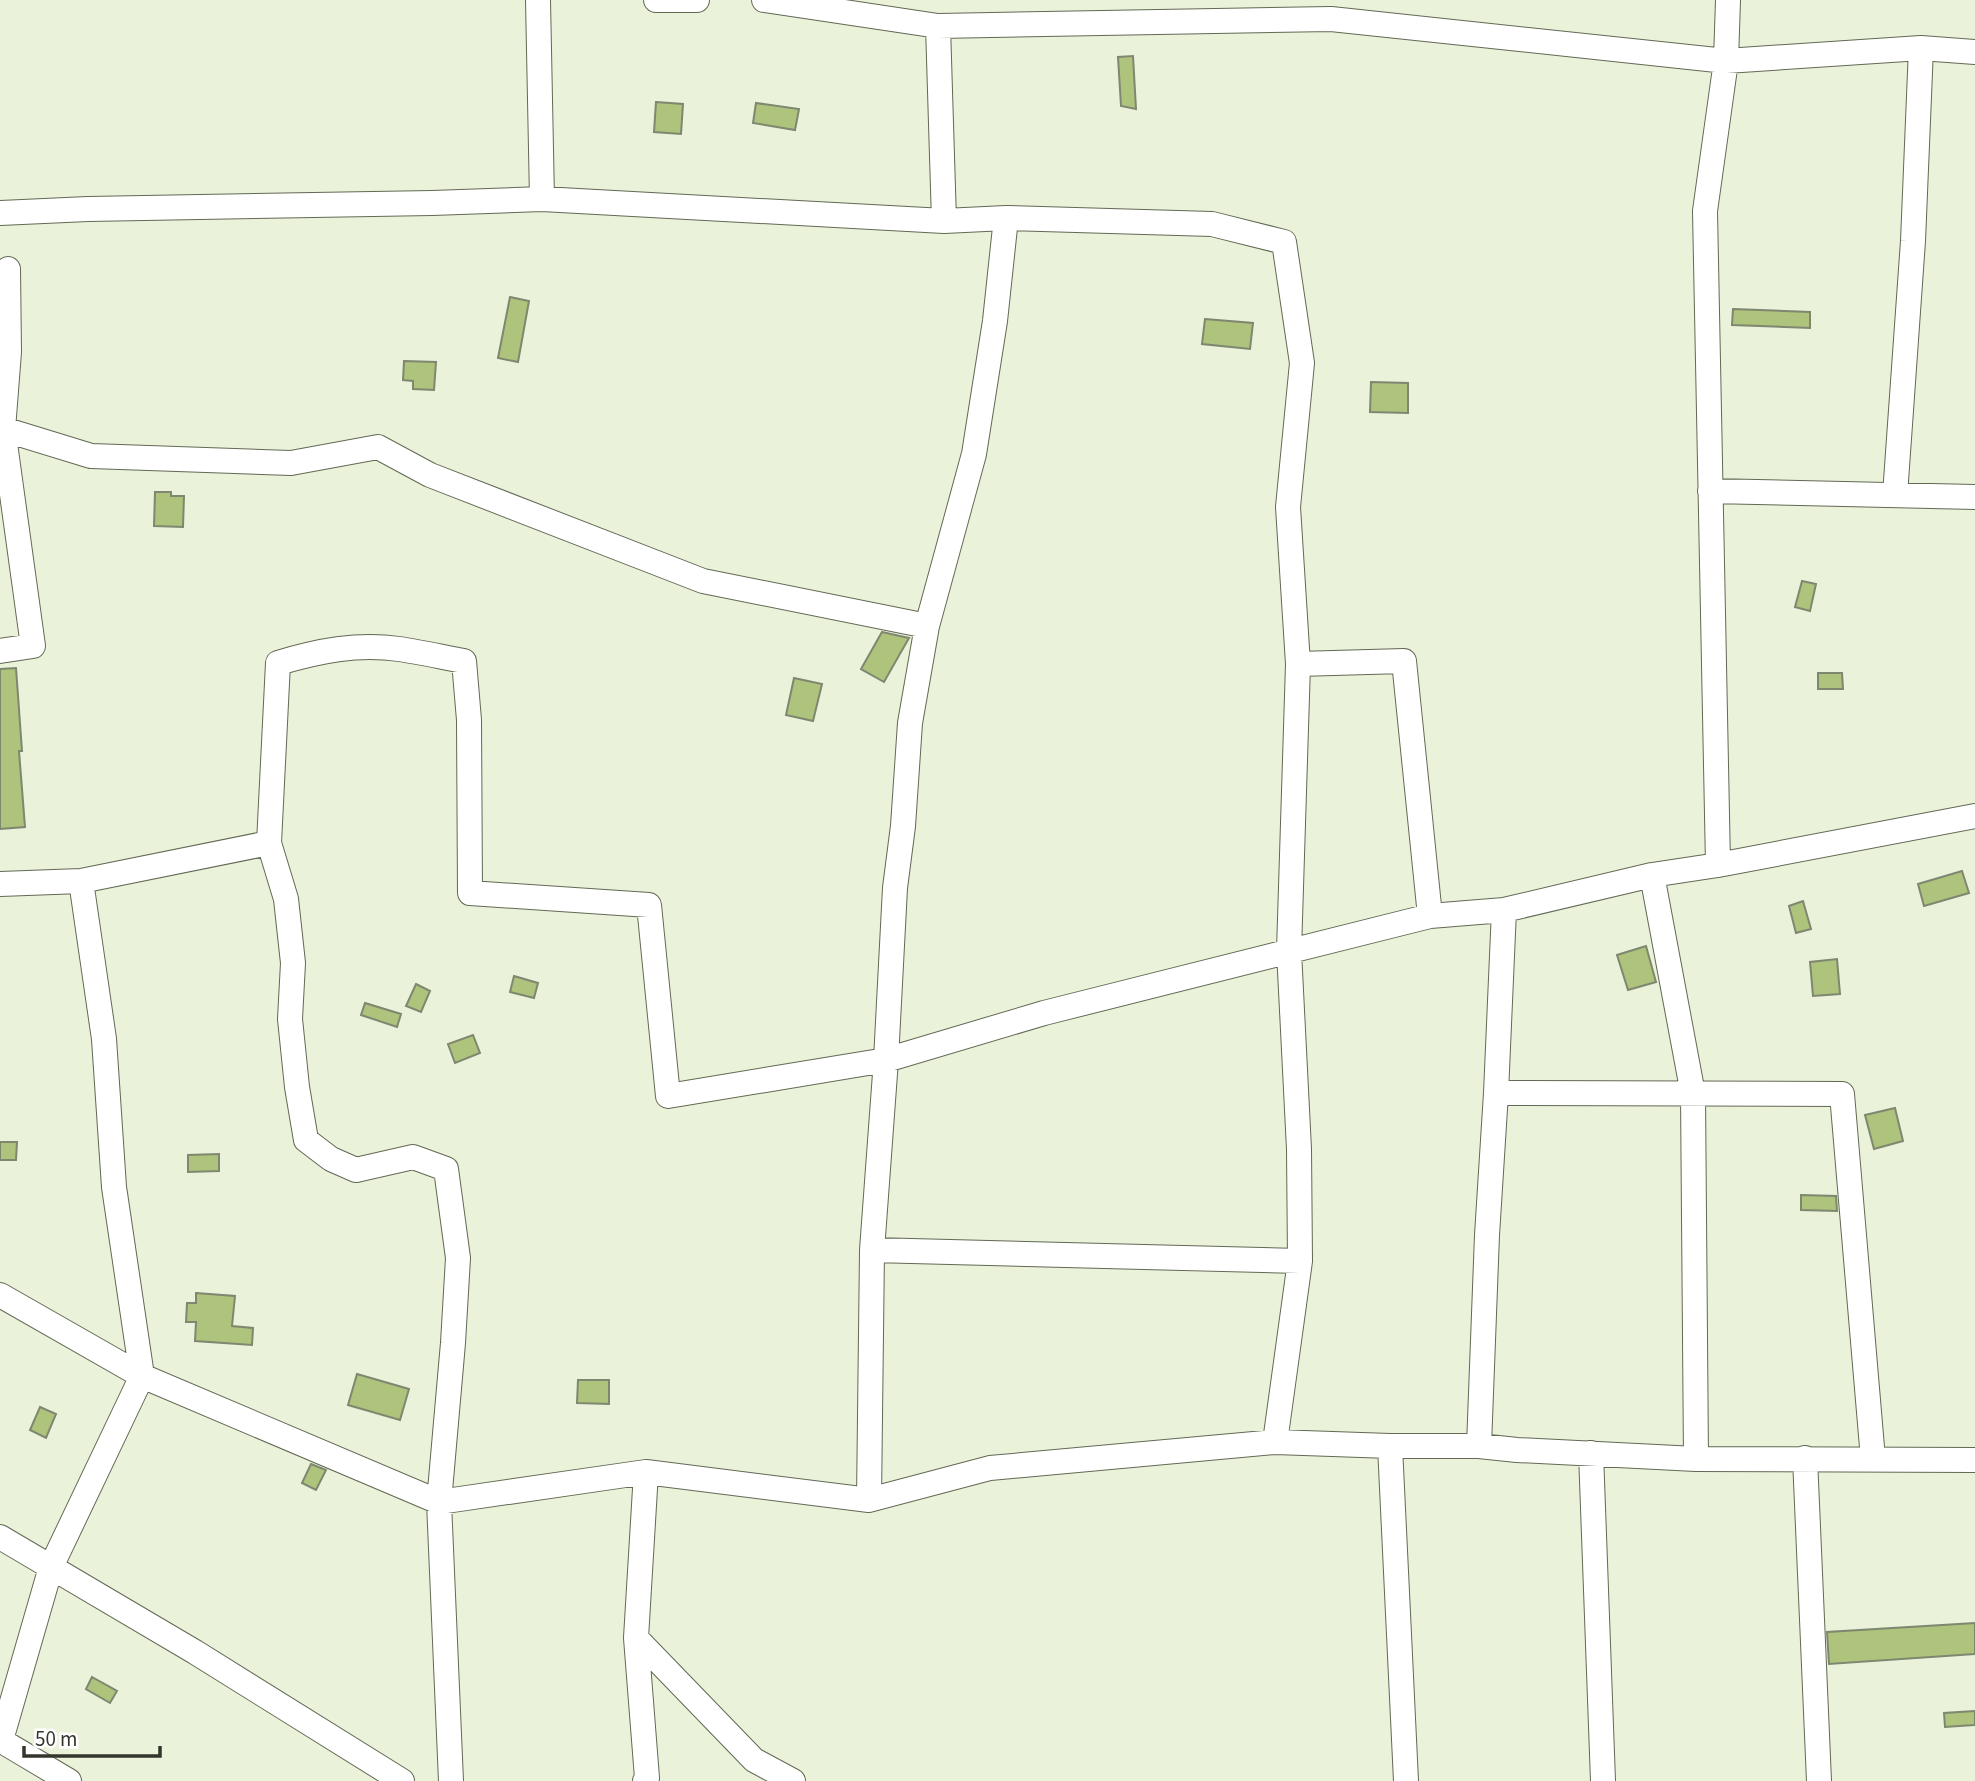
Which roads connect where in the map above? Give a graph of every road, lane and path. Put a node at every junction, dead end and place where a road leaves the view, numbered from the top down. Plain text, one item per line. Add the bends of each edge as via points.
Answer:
1 (538, 0) edge
2 (656, 0) edge
3 (697, 0) edge
4 (764, 0) edge
5 (1728, 0) edge
6 (1332, 9) edge
7 (937, 26) junction
8 (1921, 48) junction
9 (1975, 52) edge
10 (1726, 61) junction
11 (541, 199) junction
12 (0, 214) edge
13 (1006, 218) junction
14 (944, 220) junction
15 (8, 270) dead end
16 (3, 429) junction
17 (1710, 491) junction
18 (1895, 495) junction
19 (1975, 497) edge
20 (927, 626) junction
21 (0, 651) edge
22 (1297, 664) junction
23 (1975, 816) edge
24 (269, 843) junction
25 (1718, 865) junction
26 (1651, 875) junction
27 (81, 881) junction
28 (0, 884) edge
29 (1504, 909) junction
30 (1430, 916) junction
31 (1289, 951) junction
32 (886, 1060) junction
33 (1496, 1093) junction
34 (1693, 1094) junction
35 (872, 1250) junction
36 (1300, 1261) junction
37 (0, 1295) edge
38 (142, 1376) junction
39 (1275, 1442) junction
40 (1390, 1446) junction
41 (1479, 1446) junction
42 (1591, 1453) junction
43 (1805, 1458) junction
44 (1873, 1459) junction
45 (1696, 1460) junction
46 (1975, 1460) edge
47 (646, 1472) junction
48 (869, 1500) junction
49 (439, 1502) junction
50 (0, 1537) edge
51 (51, 1567) junction
52 (636, 1637) junction
53 (0, 1740) edge
54 (69, 1781) edge
55 (402, 1781) edge
56 (451, 1781) edge
57 (645, 1781) edge
58 (793, 1781) edge
59 (1406, 1781) edge
60 (1603, 1781) edge
61 (1819, 1781) edge

1 - 11 street
2 - 3 street
4 - 7 street
5 - 10 street
6 - 7 street
6 - 10 street
7 - 14 street
8 - 9 street
8 - 10 street
8 - 18 street
10 - 17 street via 1705,211
11 - 12 street
11 - 14 street
13 - 14 street
13 - 20 street via 974,454
13 - 22 street via 1212,224 1284,242 1302,363 1288,507
15 - 16 street via 9,352
16 - 20 street via 92,456 291,463 378,447 430,475 702,581
16 - 21 street via 33,646
17 - 18 street
17 - 25 street
18 - 19 street
20 - 32 street via 910,723
22 - 30 street via 1404,661
22 - 31 street
23 - 25 street
24 - 27 street
24 - 32 street via 278,663 359,647 464,662 470,893 649,905 668,1096
24 - 49 street via 286,899 293,963 290,1019 306,1140 356,1170 412,1157 446,1168 458,1258
25 - 26 street
26 - 29 street
26 - 34 street
27 - 28 street
27 - 38 street via 104,1039 114,1187
29 - 30 street
29 - 33 street
30 - 31 street
31 - 32 street via 1044,1013
31 - 36 street
32 - 35 street
33 - 34 street
33 - 41 street
34 - 44 street via 1842,1094
34 - 45 street
35 - 36 street
35 - 48 street
36 - 39 street
37 - 38 street
38 - 49 street
38 - 51 street
39 - 40 street
39 - 48 street via 990,1468
40 - 41 street
40 - 59 street
41 - 42 street
42 - 45 street
42 - 60 street
43 - 44 street
43 - 45 street
43 - 61 street
44 - 46 street
47 - 48 street
47 - 49 street
47 - 52 street
49 - 56 street
50 - 51 street
51 - 53 street
51 - 55 street
52 - 57 street
52 - 58 street via 754,1760
53 - 54 street

